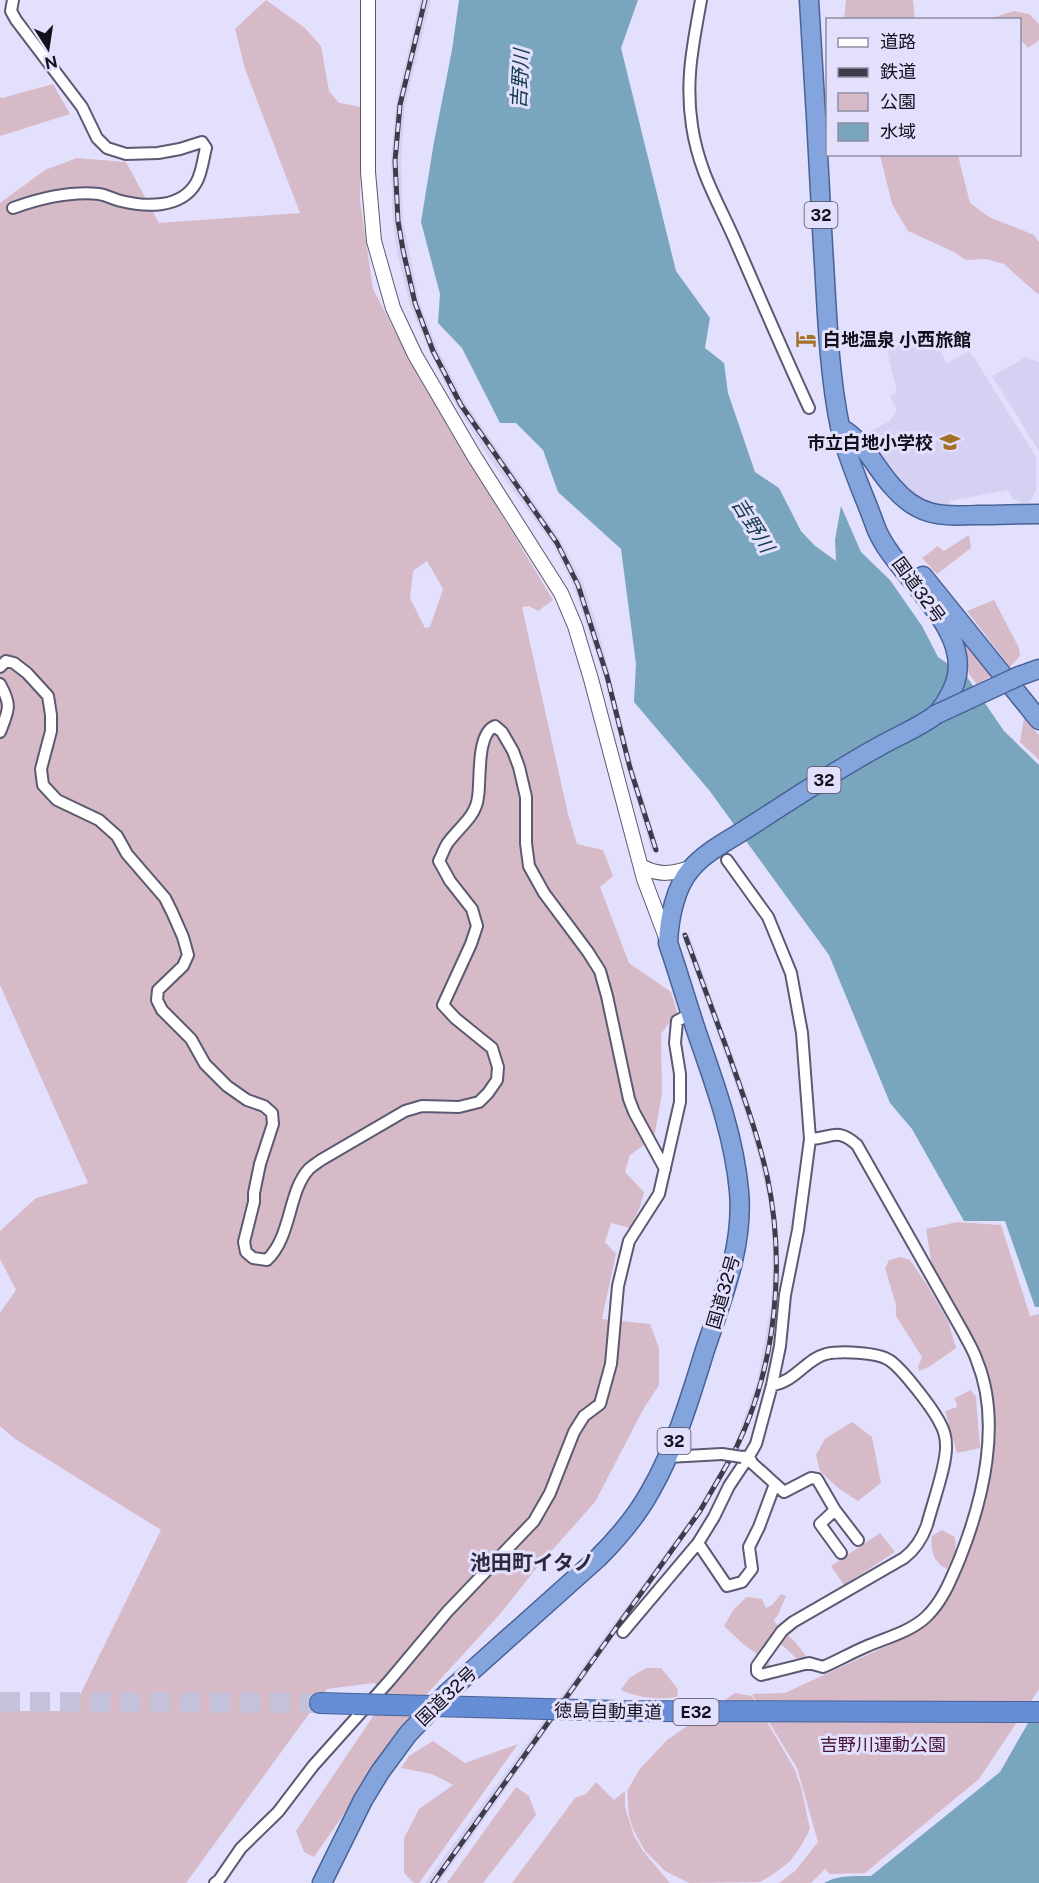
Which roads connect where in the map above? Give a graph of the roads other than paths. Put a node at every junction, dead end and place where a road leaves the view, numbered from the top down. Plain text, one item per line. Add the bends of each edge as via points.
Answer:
1 (13, 0) edge
2 (368, 0) edge
3 (701, 0) edge
4 (809, 0) edge
5 (13, 208) dead end
6 (809, 408) dead end
7 (841, 428) junction
8 (866, 500) junction
9 (1039, 514) edge
10 (0, 667) edge
11 (1039, 669) edge
12 (0, 684) edge
13 (935, 715) junction
14 (1039, 720) edge
15 (0, 732) edge
16 (727, 860) dead end
17 (641, 866) junction
18 (692, 867) junction
19 (668, 943) junction
20 (690, 1014) junction
21 (810, 1139) junction
22 (665, 1169) junction
23 (772, 1385) junction
24 (668, 1457) junction
25 (746, 1457) junction
26 (775, 1484) junction
27 (835, 1510) junction
28 (858, 1540) dead end
29 (698, 1543) junction
30 (841, 1553) dead end
31 (623, 1632) dead end
32 (320, 1703) tunnel mouth
33 (1039, 1712) edge
34 (215, 1883) edge
35 (322, 1883) edge

1 - 5 street via 11,11 16,20 82,107 97,138 107,148 126,154 158,153 202,142 206,148 196,183 176,200 148,205 79,193 36,199
2 - 17 street via 368,172 374,241 393,308 415,355 474,456 561,593 575,626
3 - 6 street via 689,80 692,126 699,156 705,178
4 - 7 highway, 国道32号 / 32 via 829,347
7 - 8 highway, 国道32号 / 32
7 - 9 highway via 864,446 908,502 927,512 946,516
8 - 13 highway, 国道32号 / 32 via 878,534 944,624 957,657 957,675 951,692
8 - 14 highway, 国道32号 / 32
10 - 22 street via 6,661 14,663 48,696 51,731 41,769 43,785 57,800 99,820 117,836 172,912 188,955 183,966 159,990 157,1000 162,1010 191,1039 205,1064 227,1086 272,1113 273,1125 260,1164 244,1242 246,1252 253,1258 267,1260 273,1254 300,1182 321,1160 405,1111 479,1102 497,1080 492,1048 443,1005 477,926 472,909 439,861 447,844 474,813 485,736 495,726 508,741 519,767 526,797 530,866 544,893 600,971 634,1112
11 - 13 highway, 国道32号 / 32, bridge
12 - 15 street via 9,708
13 - 18 highway, 国道32号 / 32 via 807,790
16 - 21 street via 768,917 791,973 802,1033
17 - 18 street via 658,873
17 - 19 street
18 - 19 highway, 国道32号 / 32 via 673,904
19 - 20 highway, 国道32号 / 32
20 - 22 street via 677,1021 675,1029 680,1102
20 - 24 highway, 国道32号 / 32 via 733,1144 739,1194 738,1240 728,1281
21 - 23 street
21 - 23 street via 831,1134 847,1136 857,1145 978,1361 987,1402 988,1442 974,1520 941,1599 927,1616 823,1667 809,1663 761,1675 757,1666 787,1626 904,1558 919,1543 946,1448 939,1421 898,1368 881,1356 828,1353 785,1382
22 - 34 street via 659,1194 629,1241 618,1286 611,1364 600,1404 584,1416 574,1432 534,1521 447,1612 278,1812 241,1848
23 - 25 street via 756,1444
24 - 25 street, bridge
24 - 35 highway, 国道32号 / 32 via 621,1535 447,1693 408,1734 363,1800
25 - 26 street
25 - 29 street
26 - 27 street via 784,1492 811,1478 817,1479
26 - 29 street via 749,1547 752,1569 742,1581 727,1586
27 - 28 street
27 - 30 street via 820,1524
29 - 31 street
32 - 33 highway, 徳島自動車道 / E32, bridge via 620,1712

